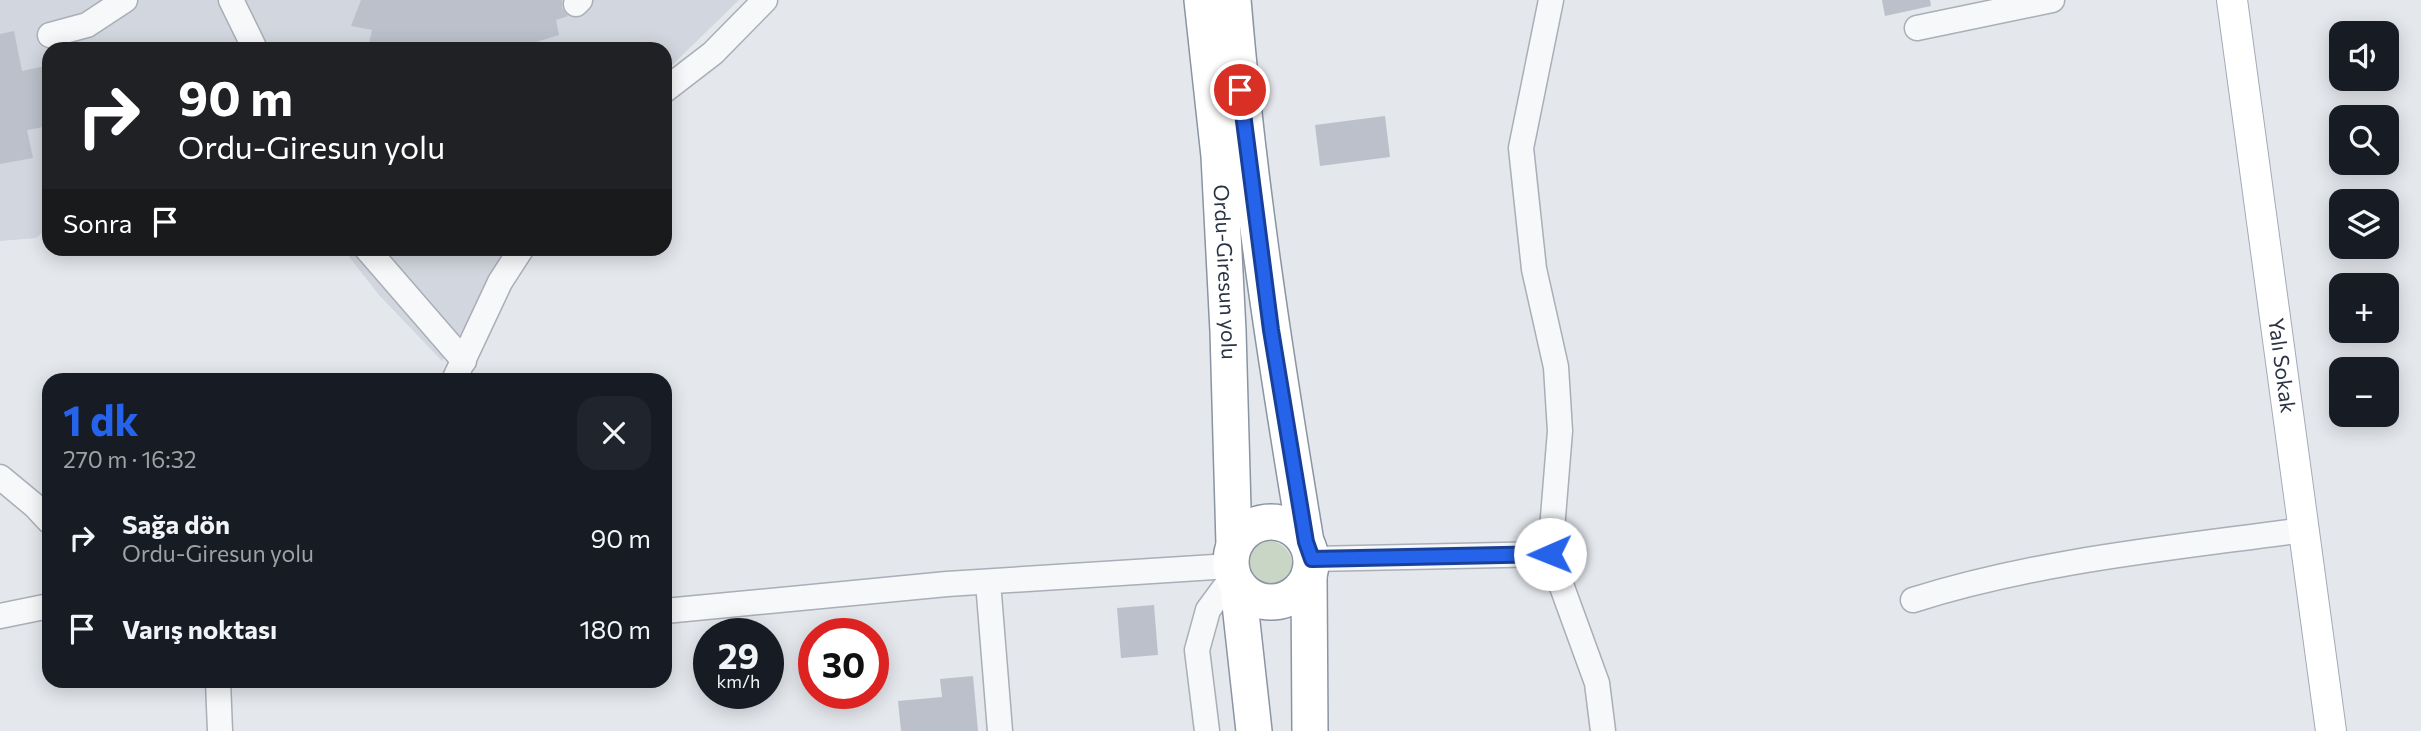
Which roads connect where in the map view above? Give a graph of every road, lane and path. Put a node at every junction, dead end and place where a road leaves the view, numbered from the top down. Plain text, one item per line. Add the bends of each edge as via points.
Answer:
1 (125, 0) edge
2 (231, 0) edge
3 (765, 0) edge
4 (1202, 0) edge
5 (1233, 0) edge
6 (1551, 0) edge
7 (2052, 0) edge
8 (2232, 0) edge
9 (1917, 28) dead end
10 (50, 35) dead end
11 (252, 42) edge
12 (672, 84) edge
13 (372, 256) edge
14 (517, 256) edge
15 (459, 370) edge
16 (0, 477) edge
17 (42, 514) edge
18 (2304, 530) junction
19 (1550, 554) junction
20 (1309, 560) junction
21 (1234, 568) junction
22 (988, 582) junction
23 (1913, 600) dead end
24 (42, 607) edge
25 (672, 610) edge
26 (0, 616) edge
27 (218, 688) edge
28 (220, 731) edge
29 (1000, 731) edge
30 (1207, 731) edge
31 (1254, 731) edge
32 (1310, 731) edge
33 (1603, 731) edge
34 (2331, 731) edge

1 - 10 street via 87,25
2 - 11 street
3 - 12 street via 713,52
4 - 21 highway, Ordu-Giresun yolu via 1219,156
5 - 20 highway, Ordu-Giresun yolu via 1242,112 1271,330
6 - 19 street via 1521,148 1534,269 1556,367 1560,431
7 - 9 street
8 - 18 main road, Yalı Sokak
13 - 15 street
14 - 15 street
16 - 17 street
18 - 23 street via 2036,567
18 - 34 main road, Yalı Sokak
19 - 20 street
19 - 33 street via 1597,683
20 - 21 highway via 1301,590 1276,603 1255,599
20 - 21 highway via 1298,532 1288,525 1264,522 1241,534
20 - 32 highway, Ordu-Giresun yolu
21 - 22 street
21 - 30 street via 1208,610 1197,650
21 - 31 highway, Ordu-Giresun yolu
22 - 25 street
22 - 29 street
24 - 26 street
27 - 28 street

